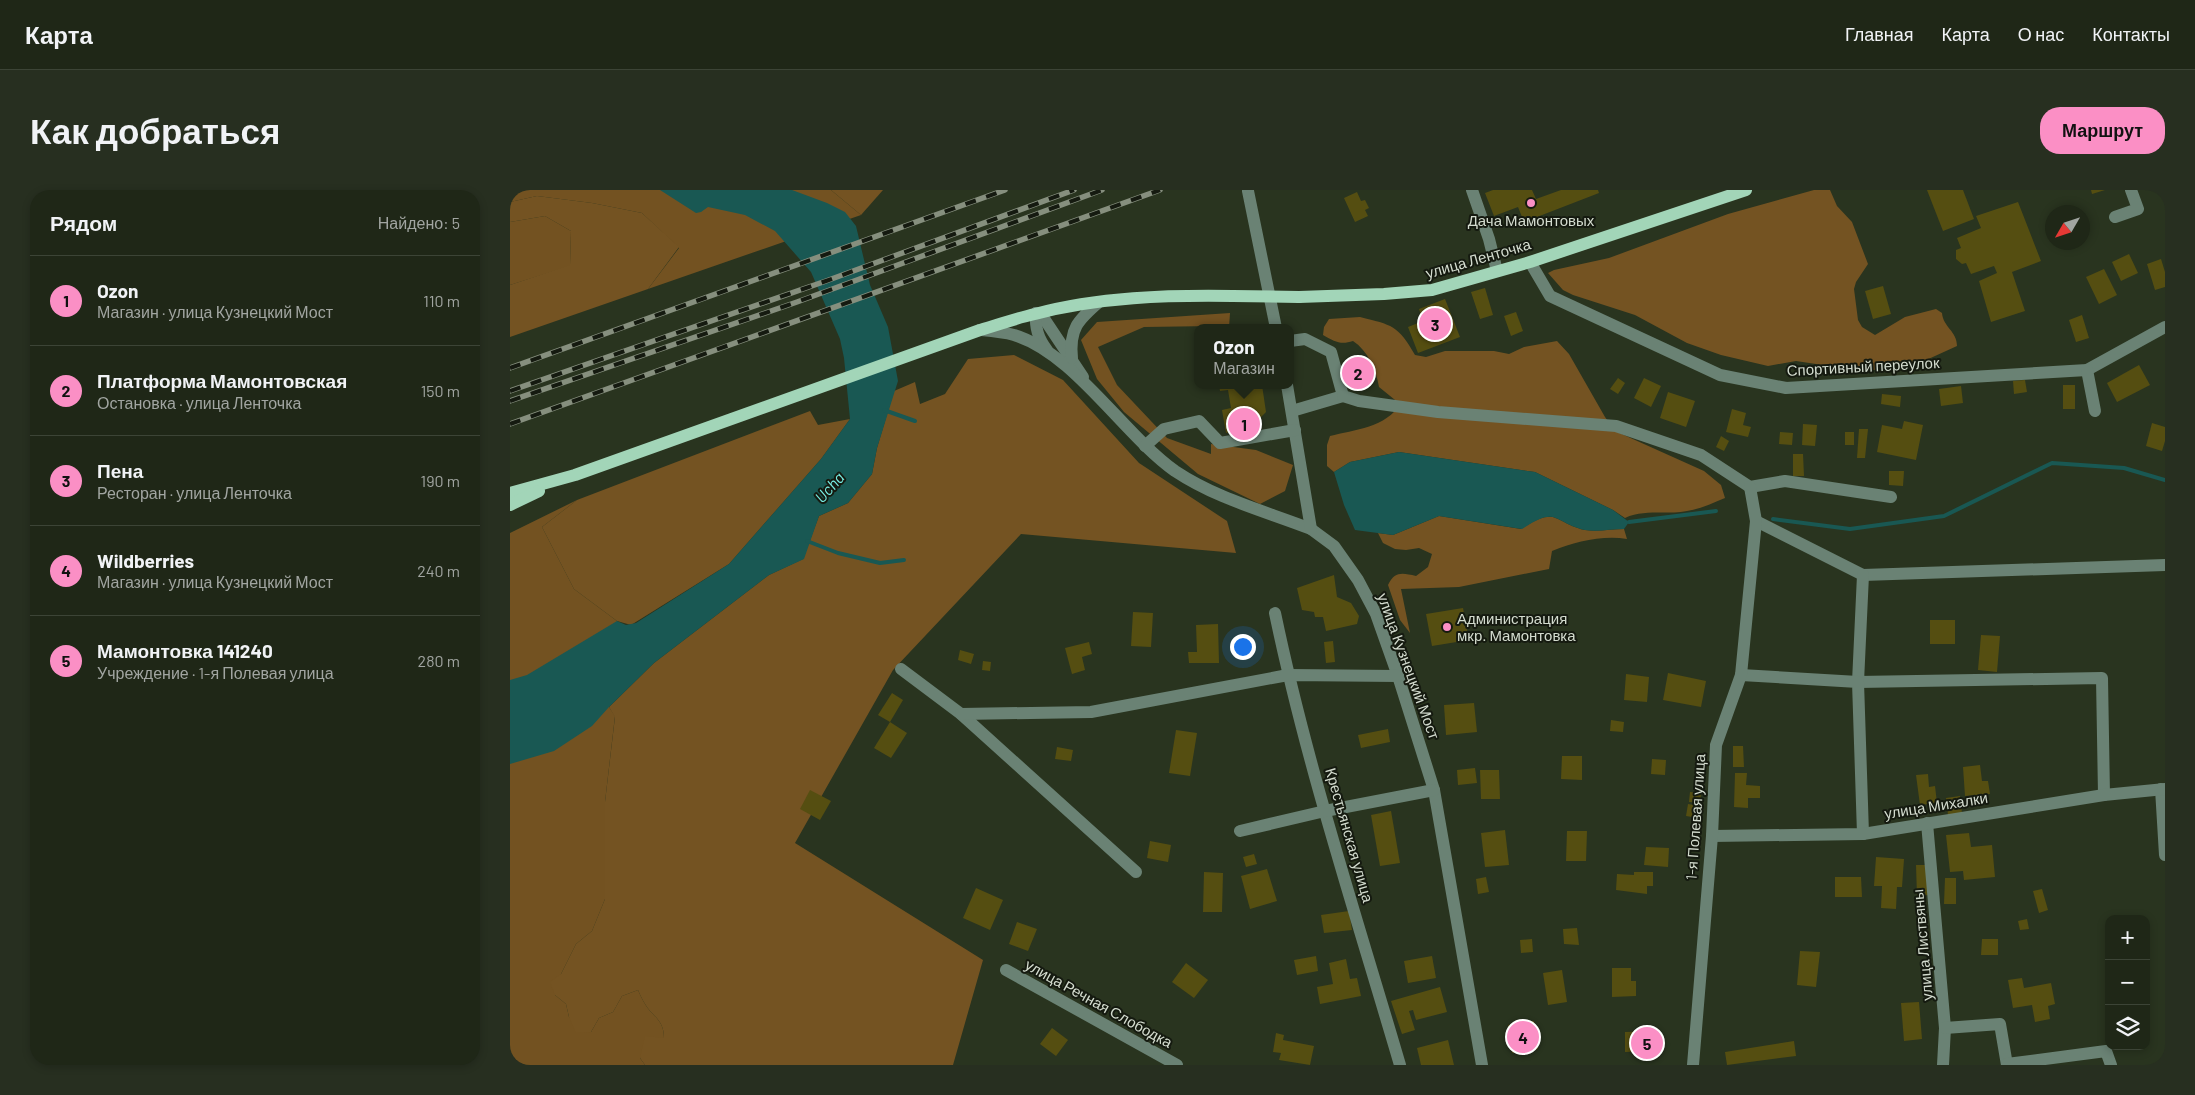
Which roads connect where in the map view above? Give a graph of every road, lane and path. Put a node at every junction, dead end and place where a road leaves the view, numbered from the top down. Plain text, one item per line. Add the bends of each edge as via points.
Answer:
1 (1472, 190) edge
2 (1746, 190) edge
3 (2131, 190) edge
4 (1248, 191) dead end
5 (2115, 217) dead end
6 (1530, 262) junction
7 (1497, 271) junction
8 (1099, 302) junction
9 (1036, 313) junction
10 (1275, 324) edge
11 (2165, 328) edge
12 (980, 330) junction
13 (1294, 340) edge
14 (1050, 354) junction
15 (1072, 360) junction
16 (2087, 370) junction
17 (1288, 389) edge
18 (1092, 390) junction
19 (1343, 396) junction
20 (2095, 411) dead end
21 (1292, 412) junction
22 (1295, 430) junction
23 (1145, 446) junction
24 (575, 475) junction
25 (1750, 487) junction
26 (510, 493) edge
27 (1891, 497) dead end
28 (510, 505) edge
29 (1756, 521) junction
30 (1311, 529) junction
31 (2165, 565) edge
32 (1863, 575) junction
33 (1275, 613) dead end
34 (901, 669) dead end
35 (1288, 675) junction
36 (1741, 675) junction
37 (1398, 676) junction
38 (1858, 682) junction
39 (961, 714) junction
40 (2163, 789) edge
41 (1434, 790) junction
42 (2104, 795) junction
43 (1325, 810) junction
44 (1927, 823) junction
45 (1240, 831) dead end
46 (1863, 834) junction
47 (1712, 836) junction
48 (2165, 855) edge
49 (1136, 872) dead end
50 (1006, 970) dead end
51 (1945, 1028) junction
52 (2007, 1064) edge
53 (1176, 1065) edge
54 (1400, 1065) edge
55 (1482, 1065) edge
56 (1693, 1065) edge
57 (1942, 1065) edge
58 (2111, 1065) edge

1 - 7 street
2 - 6 main road, улица Ленточка
3 - 5 street via 2138,210
4 - 10 street
6 - 7 main road, улица Ленточка
6 - 16 street, Спортивный переулок via 1550,296 1720,374 1786,388
7 - 8 main road, улица Ленточка, bridge via 1432,290 1299,297 1178,296
8 - 9 main road, улица Ленточка
8 - 15 street via 1078,322 1070,342
9 - 12 main road, улица Ленточка
9 - 14 street via 1038,335
9 - 15 street via 1045,320
11 - 16 street, Спортивный переулок
12 - 14 street via 1014,335
12 - 24 main road, улица Ленточка
13 - 19 street via 1305,339 1331,352
14 - 18 street
15 - 18 street
16 - 20 street
17 - 21 street
18 - 23 street, улица Кузнецкий Мост
19 - 21 street
19 - 25 street via 1438,412 1616,426 1701,455
21 - 22 street
22 - 23 street via 1220,443 1199,421 1164,429
22 - 30 street
23 - 30 street, улица Кузнецкий Мост via 1207,490
24 - 26 main road
24 - 28 main road
25 - 27 street via 1785,481
25 - 29 street, 1-я Полевая улица
29 - 32 street
29 - 36 street, 1-я Полевая улица
30 - 37 street, улица Кузнецкий Мост via 1334,546 1358,580 1376,614
31 - 32 street
32 - 38 street
33 - 35 street, Крестьянская улица
34 - 39 street
35 - 37 street
35 - 39 street via 1091,712
35 - 43 street, Крестьянская улица
36 - 38 street
36 - 47 street, 1-я Полевая улица via 1716,745
37 - 41 street, улица Кузнецкий Мост
38 - 42 street via 2102,678
38 - 46 street
39 - 49 street
40 - 42 street, улица Михалки
40 - 48 street
41 - 43 street
41 - 55 street, улица Кузнецкий Мост
42 - 44 street, улица Михалки
43 - 45 street
43 - 54 street, Крестьянская улица
44 - 46 street, улица Михалки
44 - 51 street, улица Листвяны
46 - 47 street, улица Михалки
47 - 56 street, 1-я Полевая улица
50 - 53 street, улица Речная Слободка
51 - 52 street via 2000,1024
51 - 57 street, улица Листвяны
52 - 58 street via 2106,1051

